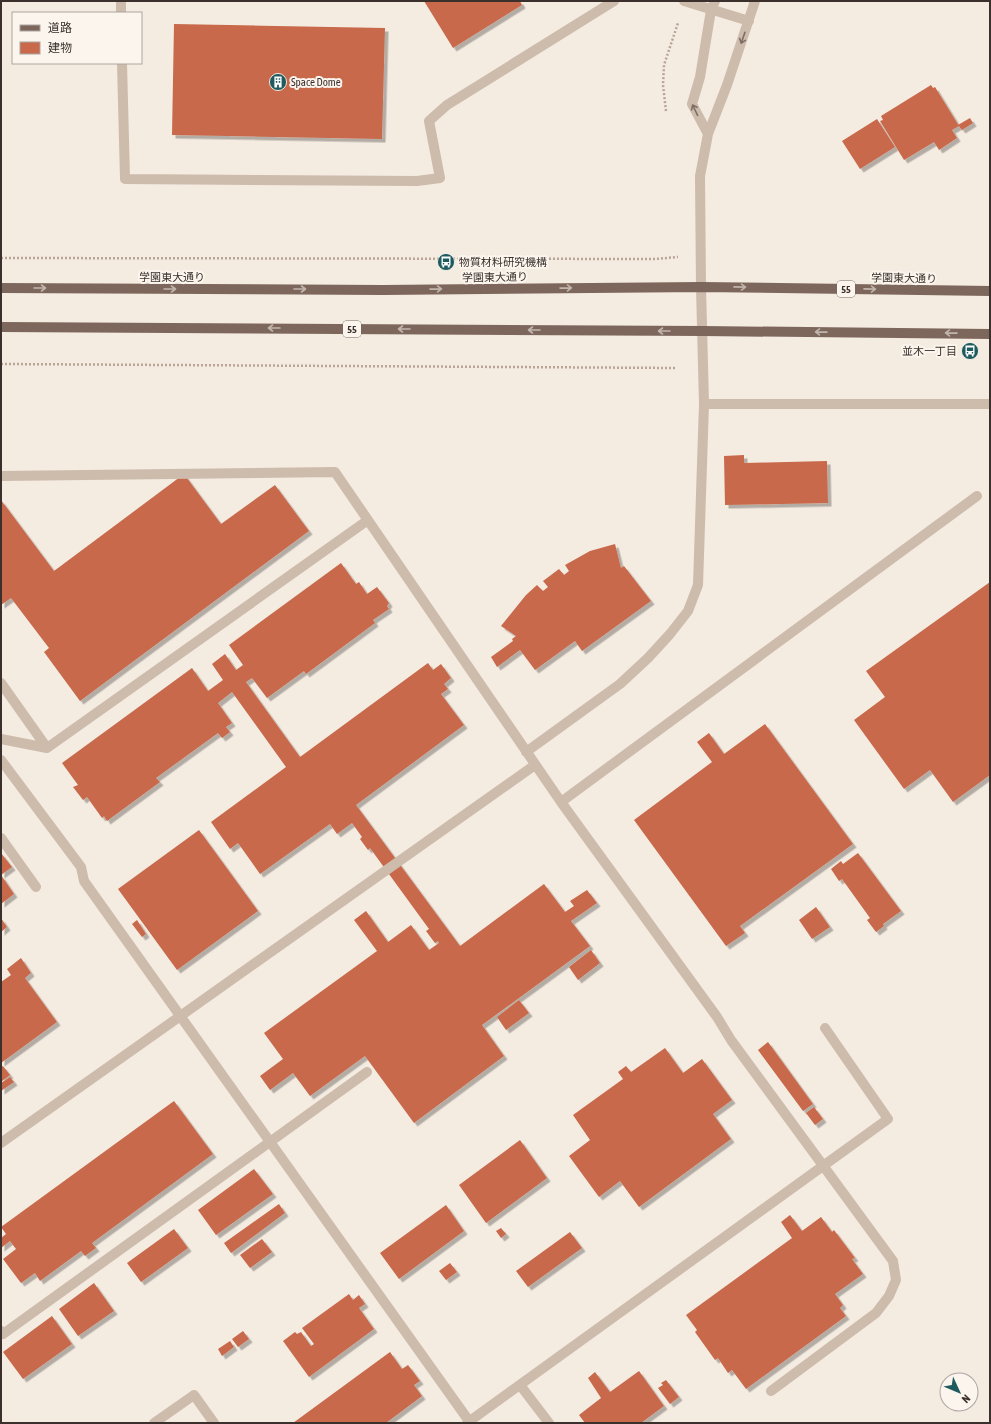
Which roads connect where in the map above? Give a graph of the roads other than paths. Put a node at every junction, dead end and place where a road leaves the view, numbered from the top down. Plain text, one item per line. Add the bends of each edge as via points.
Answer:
1 (121, 1) edge
2 (614, 1) edge
3 (684, 1) edge
4 (755, 1) edge
5 (713, 5) edge
6 (121, 12) edge
7 (748, 22) junction
8 (122, 64) edge
9 (708, 134) junction
10 (701, 287) junction
11 (1, 288) edge
12 (990, 291) edge
13 (1, 327) edge
14 (703, 331) junction
15 (990, 334) edge
16 (704, 404) junction
17 (990, 404) edge
18 (1, 476) edge
19 (977, 496) dead end
20 (368, 520) junction
21 (1, 683) edge
22 (1, 740) edge
23 (47, 748) junction
24 (526, 752) junction
25 (1, 760) edge
26 (535, 765) junction
27 (561, 802) junction
28 (1, 838) edge
29 (36, 887) dead end
30 (180, 1016) junction
31 (825, 1028) dead end
32 (367, 1072) dead end
33 (270, 1142) junction
34 (1, 1143) edge
35 (823, 1166) junction
36 (1, 1331) edge
37 (520, 1385) junction
38 (771, 1391) dead end
39 (468, 1422) edge
40 (154, 1423) edge
41 (214, 1423) edge
42 (549, 1423) edge

1 - 6 street
2 - 8 street via 447,105 430,121 440,178 417,181 125,179
3 - 5 street
4 - 7 street
5 - 7 street
9 -> 5 street via 692,104 700,77
7 -> 9 street
9 - 10 street via 700,176
11 -> 10 main road, 学園東大通り / 55 via 383,290
10 -> 12 main road, 学園東大通り / 55
10 - 14 street
14 -> 13 main road, 55
15 -> 14 main road, 55
14 - 16 street
16 - 17 street
16 - 24 street via 698,585 688,611 648,658 620,684
18 - 20 street via 334,472
19 - 27 street
20 - 23 street
20 - 24 street
21 - 23 street
22 - 23 street
24 - 26 street
25 - 30 street via 81,867 84,881
26 - 27 street
26 - 30 street
27 - 35 street
28 - 29 street
30 - 33 street
30 - 34 street
31 - 35 street via 888,1119
32 - 33 street
33 - 36 street via 4,1334
33 - 39 street
35 - 37 street
35 - 38 street via 893,1261 896,1280 889,1296 876,1313
37 - 39 street
37 - 42 street
40 - 41 street via 194,1395

